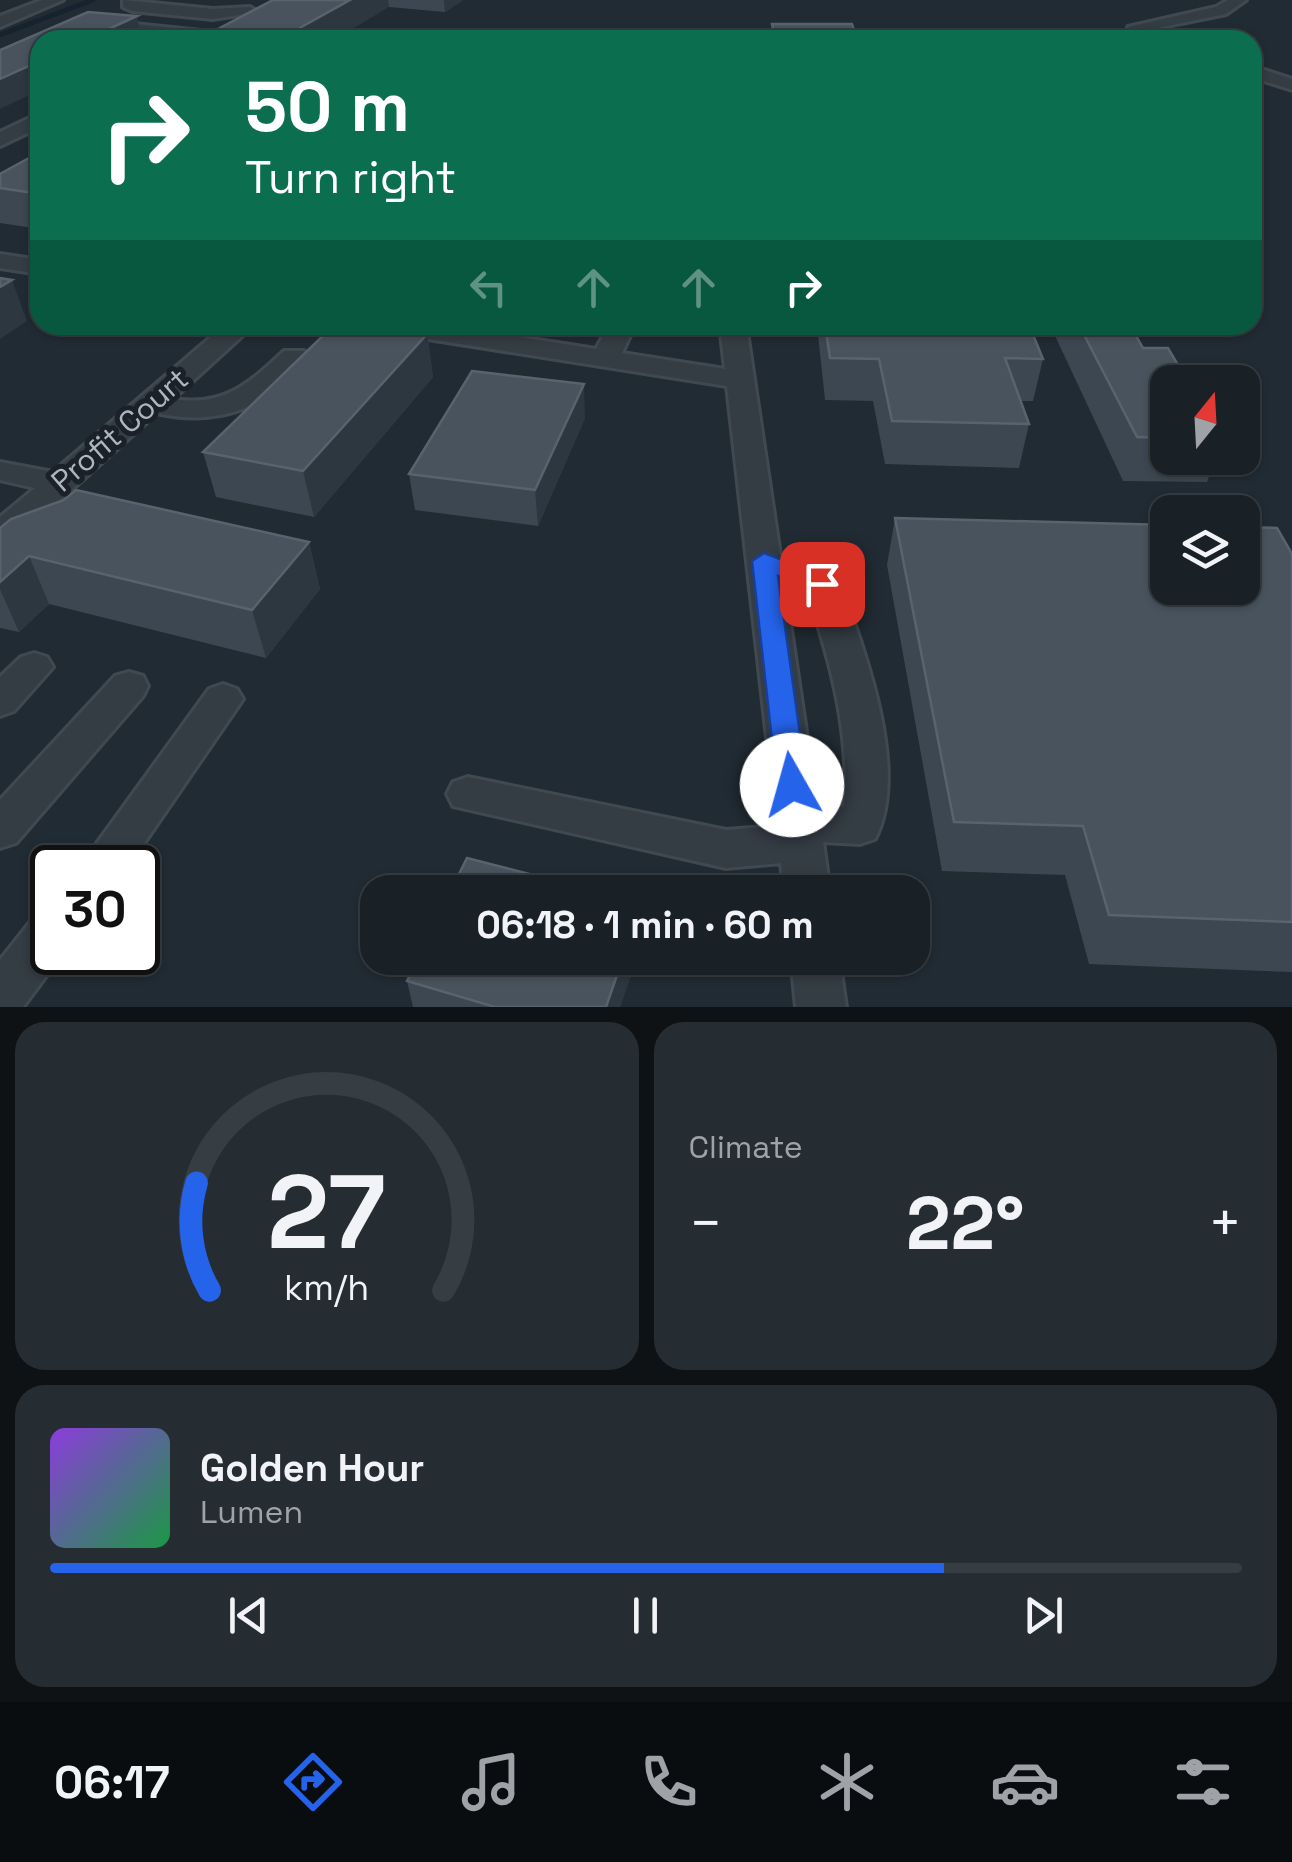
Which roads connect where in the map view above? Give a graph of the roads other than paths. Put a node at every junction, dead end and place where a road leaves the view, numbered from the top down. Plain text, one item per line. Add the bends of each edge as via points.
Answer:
1 (55, 0) edge
2 (131, 0) edge
3 (1238, 0) edge
4 (247, 6) edge
5 (0, 10) edge
6 (24, 13) junction
7 (0, 22) edge
8 (76, 24) edge
9 (128, 30) edge
10 (210, 30) edge
11 (1140, 30) edge
12 (1262, 74) edge
13 (1292, 85) edge
14 (30, 126) edge
15 (0, 140) edge
16 (0, 260) edge
17 (30, 265) edge
18 (229, 335) edge
19 (453, 335) edge
20 (617, 335) edge
21 (734, 335) edge
22 (294, 358) edge
23 (605, 359) junction
24 (740, 380) junction
25 (151, 403) junction
26 (0, 471) edge
27 (59, 483) junction
28 (0, 535) edge
29 (764, 561) junction
30 (34, 668) dead end
31 (129, 686) dead end
32 (224, 699) dead end
33 (0, 701) edge
34 (468, 794) dead end
35 (0, 830) edge
36 (799, 833) junction
37 (118, 845) edge
38 (804, 875) edge
39 (30, 959) edge
40 (817, 975) edge
41 (0, 998) edge
42 (821, 1007) edge

1 - 6 street
2 - 4 street via 132,6 212,14
3 - 11 street via 1230,9
4 - 10 street
5 - 6 street
6 - 7 street
8 - 9 street
12 - 13 street
14 - 15 street
16 - 17 street
18 - 25 street, Profit Court
19 - 23 street
20 - 23 street
21 - 24 street
22 - 25 street via 256,395 225,410 188,412
23 - 24 street
24 - 29 street
25 - 27 street, Profit Court
26 - 27 street
27 - 28 street, Profit Court
29 - 36 street
29 - 36 street via 822,584 838,626 864,756 869,802 860,826
30 - 33 street
31 - 35 street
32 - 37 street
34 - 36 street via 726,849
36 - 38 street
39 - 41 street
40 - 42 street

